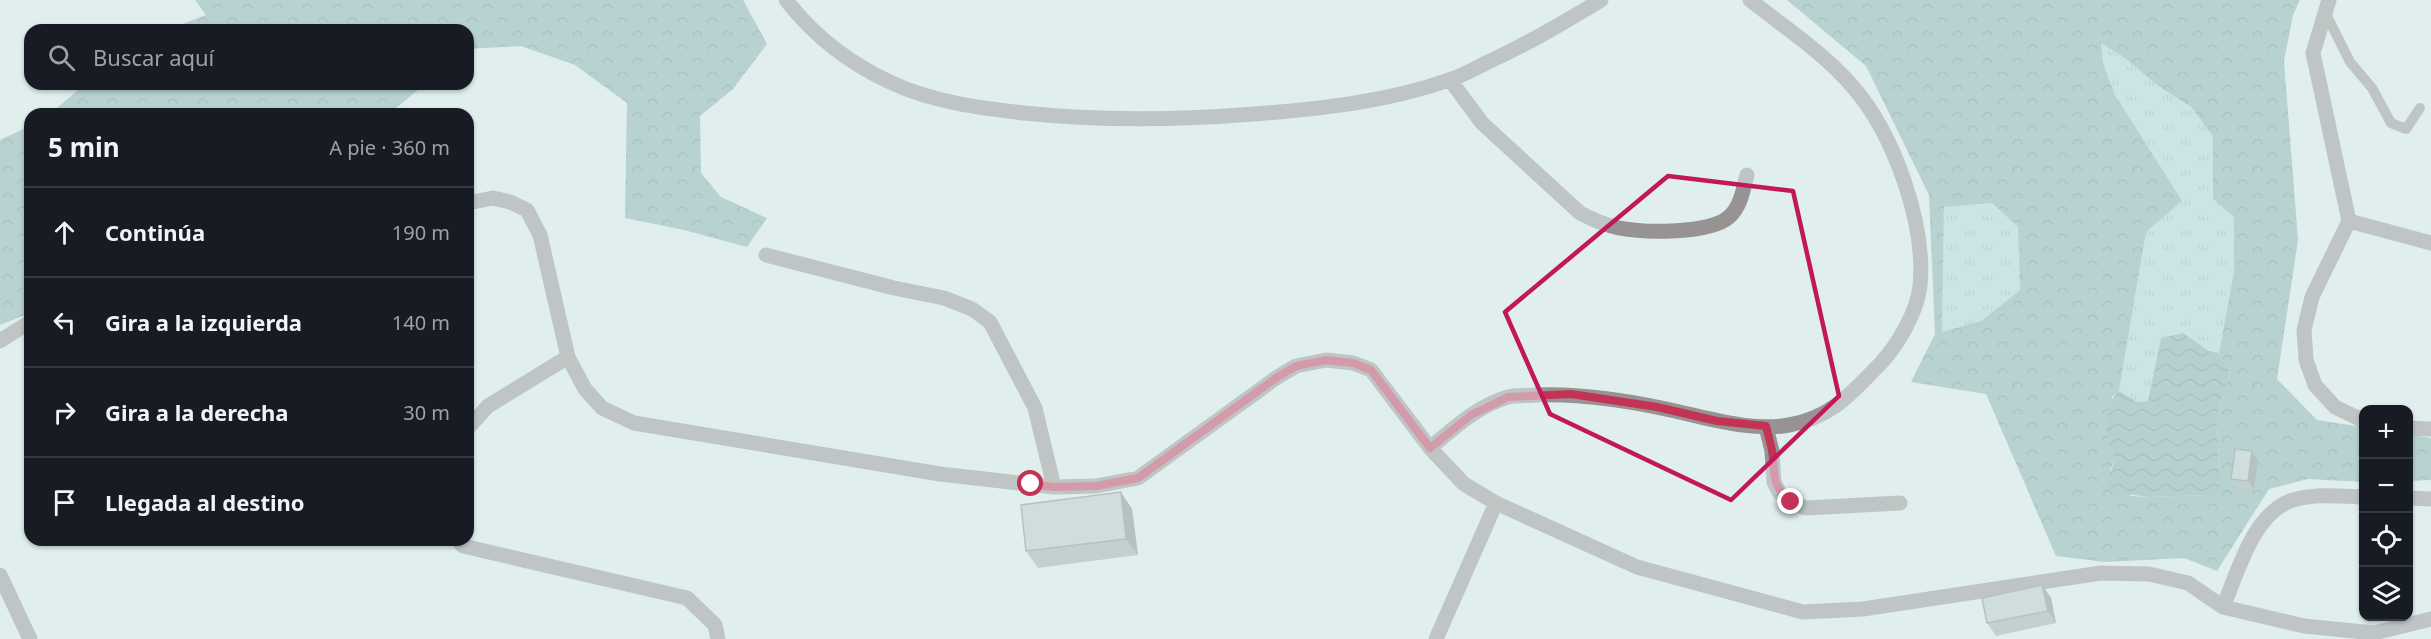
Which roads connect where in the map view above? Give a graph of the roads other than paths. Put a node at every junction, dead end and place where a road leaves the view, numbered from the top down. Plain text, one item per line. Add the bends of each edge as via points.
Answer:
1 (786, 0) edge
2 (1601, 0) edge
3 (1749, 0) edge
4 (2327, 6) edge
5 (1450, 80) junction
6 (2420, 108) dead end
7 (1747, 175) dead end
8 (474, 200) edge
9 (2349, 220) junction
10 (2431, 243) edge
11 (766, 255) dead end
12 (24, 326) edge
13 (0, 341) edge
14 (568, 357) junction
15 (2359, 419) edge
16 (474, 421) edge
17 (1766, 426) junction
18 (2413, 428) edge
19 (2431, 429) edge
20 (1430, 448) junction
21 (1054, 487) junction
22 (2359, 497) edge
23 (2413, 498) edge
24 (2431, 499) edge
25 (1496, 502) junction
26 (1900, 503) dead end
27 (463, 546) edge
28 (0, 575) edge
29 (2223, 607) junction
30 (2431, 619) edge
31 (30, 639) edge
32 (718, 639) edge
33 (1436, 639) edge

1 - 5 street via 812,31 892,83 933,98 986,108 1122,120 1226,116 1352,104
2 - 5 street via 1530,43
3 - 17 street via 1834,67 1865,102 1899,169 1914,208 1918,234 1920,287 1888,356 1850,397 1834,408 1790,425
4 - 6 lane via 2350,62 2372,88 2391,123 2406,129
4 - 9 street via 2313,53
5 - 7 street via 1482,123 1580,213 1597,222 1659,230 1711,226 1729,217 1740,202
8 - 14 street via 493,198 527,210 540,235
9 - 10 street
9 - 15 street via 2312,297 2304,330 2306,360 2314,385 2335,407
11 - 21 street via 944,298 972,309 990,322 1035,408
12 - 13 street
14 - 16 street via 488,406
14 - 21 street via 585,389 602,408 634,423 940,474
17 - 20 street via 1717,421 1571,394 1508,397 1471,415
17 - 26 street via 1774,482 1791,502 1806,508
18 - 19 street
20 - 21 street via 1371,370 1326,360 1296,366 1276,378 1138,478 1096,486
20 - 25 street via 1464,484
22 - 29 street via 2321,495 2290,501 2265,517
23 - 24 street
25 - 29 street via 1637,567 1803,612 1863,609 2101,573 2149,574 2188,583
25 - 33 street
27 - 32 street via 687,598 715,625
28 - 31 street
29 - 30 street via 2304,626 2374,633

